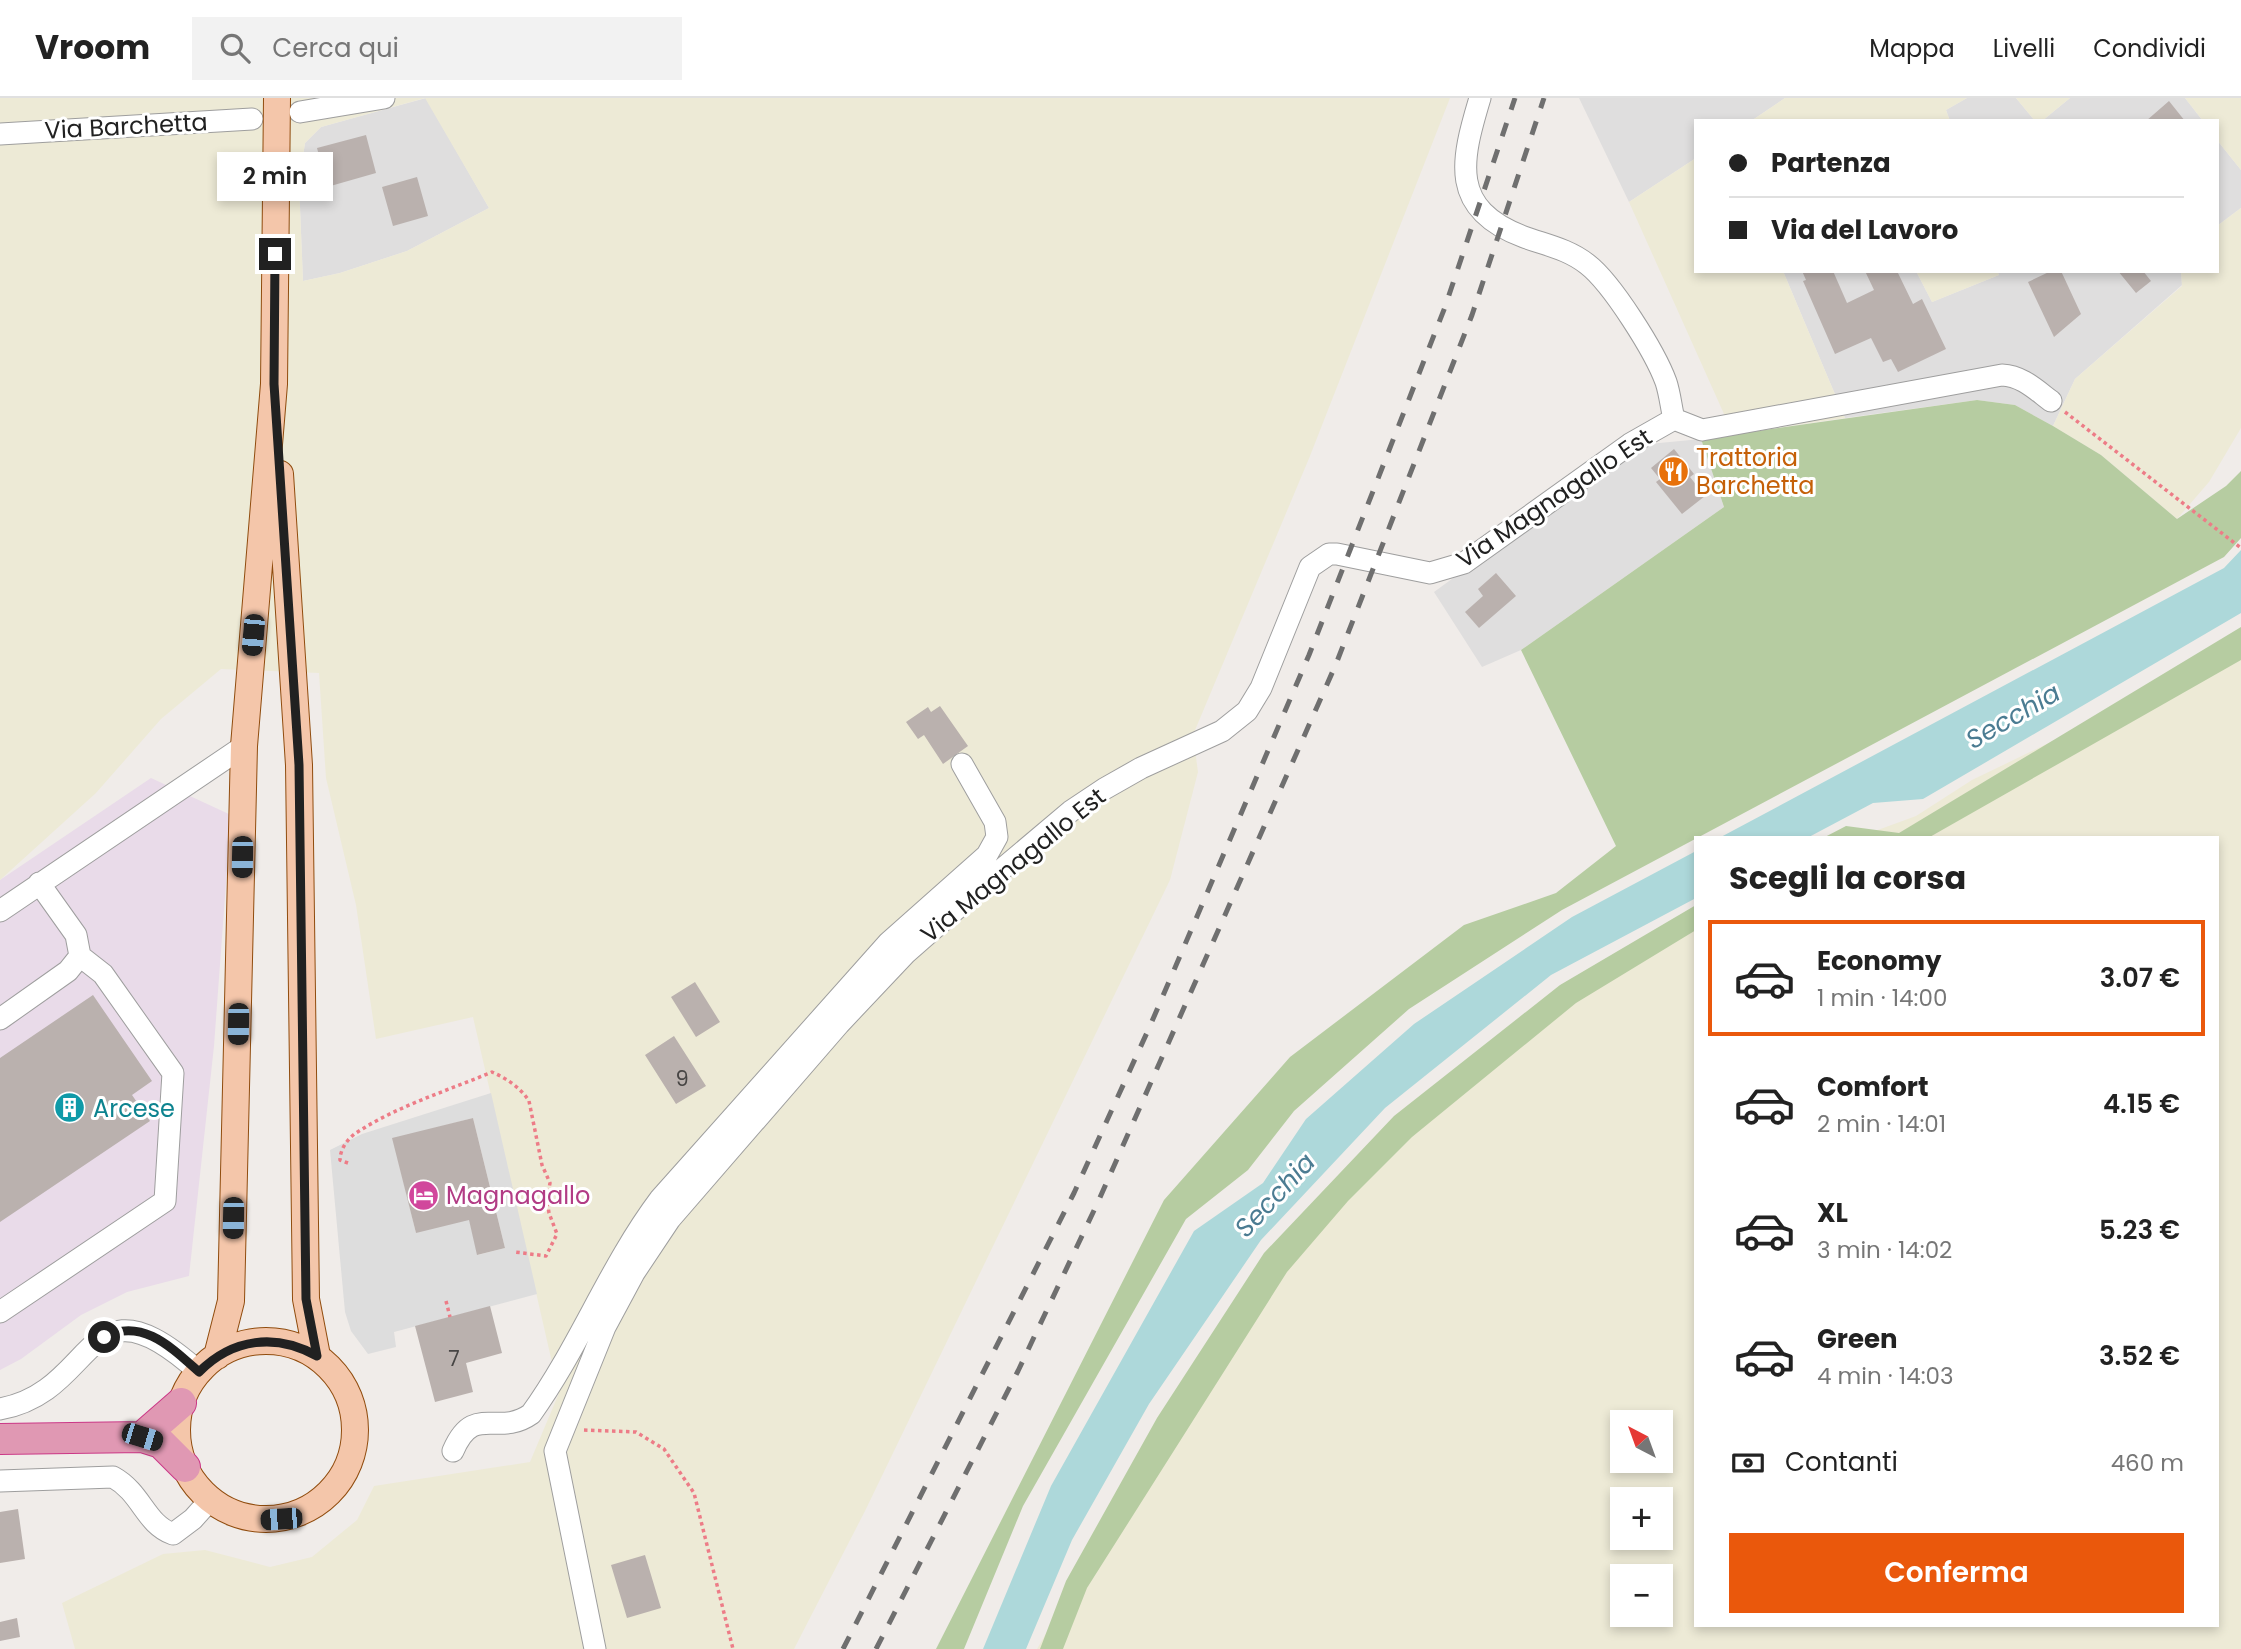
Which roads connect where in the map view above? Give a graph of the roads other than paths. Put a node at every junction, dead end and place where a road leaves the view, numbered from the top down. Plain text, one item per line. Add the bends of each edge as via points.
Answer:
1 (277, 98) edge
2 (384, 98) edge
3 (1480, 98) edge
4 (300, 112) dead end
5 (252, 119) dead end
6 (0, 134) edge
7 (274, 384) junction
8 (2051, 401) road end
9 (1674, 419) junction
10 (244, 746) junction
11 (962, 764) dead end
12 (39, 883) junction
13 (0, 911) edge
14 (80, 956) junction
15 (0, 1019) edge
16 (0, 1312) edge
17 (317, 1356) junction
18 (208, 1364) junction
19 (181, 1403) junction
20 (0, 1409) edge
21 (142, 1437) junction
22 (0, 1439) edge
23 (453, 1451) dead end
24 (185, 1467) junction
25 (0, 1481) edge
26 (210, 1500) junction
27 (595, 1649) edge

1 - 7 main road
2 - 4 street
3 - 9 street via 1464,162 1470,196 1482,214 1520,236 1570,253 1601,275 1666,382
5 - 6 street, Via Barchetta
7 - 10 main road
7 - 17 main road via 299,765 306,1299
8 - 9 street, Via Magnagallo Est via 2025,381 2002,375 1702,430
9 - 27 street, Via Magnagallo Est via 1630,444 1464,563 1442,572 1392,567 1337,554 1319,559 1310,567 1261,688 1247,711 1222,731 1104,789 988,881 906,953 712,1167 634,1273 605,1326 555,1451
10 - 12 street
10 - 18 main road via 231,1301
11 - 23 street via 995,822 997,837 987,855 889,942 660,1199 632,1236 571,1355 531,1414 522,1421 467,1427
12 - 13 street
12 - 14 street via 76,935
14 - 15 street via 68,971
14 - 16 street via 103,974 173,1073 165,1200
17 - 18 main road via 290,1344 260,1341 238,1346
17 - 26 main road via 342,1381 355,1414 354,1450 338,1484 310,1509 281,1519 237,1515
18 - 19 main road
18 - 20 street via 134,1329 114,1332 95,1343 48,1390 25,1403
19 - 21 highway
19 - 24 main road via 177,1436
21 - 22 highway
21 - 24 highway via 161,1443
24 - 26 main road
25 - 26 street via 113,1477 139,1497 159,1528 173,1534

